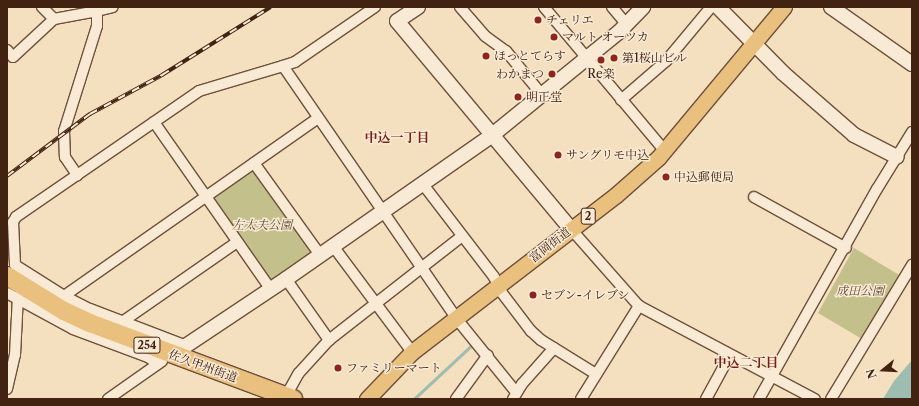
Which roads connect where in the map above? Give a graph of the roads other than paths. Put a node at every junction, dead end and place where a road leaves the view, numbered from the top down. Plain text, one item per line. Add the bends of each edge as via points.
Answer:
1 (42, 7) edge
2 (113, 7) edge
3 (375, 7) edge
4 (418, 7) edge
5 (460, 7) edge
6 (544, 7) edge
7 (612, 7) edge
8 (643, 7) edge
9 (711, 7) edge
10 (718, 7) edge
11 (784, 7) edge
12 (831, 7) edge
13 (96, 9) edge
14 (54, 19) junction
15 (627, 25) junction
16 (753, 45) junction
17 (7, 50) edge
18 (587, 59) junction
19 (912, 64) edge
20 (283, 66) junction
21 (543, 96) junction
22 (621, 100) junction
23 (318, 118) junction
24 (154, 122) junction
25 (912, 132) edge
26 (491, 136) junction
27 (666, 151) junction
28 (897, 157) junction
29 (254, 163) junction
30 (77, 175) junction
31 (422, 183) junction
32 (205, 197) junction
33 (754, 197) dead end
34 (383, 211) junction
35 (571, 230) junction
36 (462, 236) junction
37 (237, 242) junction
38 (333, 246) junction
39 (846, 248) junction
40 (320, 255) junction
41 (912, 265) edge
42 (11, 268) edge
43 (422, 268) junction
44 (286, 279) junction
45 (498, 286) junction
46 (271, 290) junction
47 (7, 293) edge
48 (64, 296) junction
49 (18, 297) junction
50 (375, 304) junction
51 (639, 306) junction
52 (456, 318) junction
53 (122, 322) junction
54 (329, 340) junction
55 (554, 348) junction
56 (412, 352) junction
57 (172, 355) junction
58 (488, 355) junction
59 (730, 355) junction
60 (596, 374) junction
61 (771, 377) junction
62 (7, 389) edge
63 (514, 395) edge
64 (289, 398) edge
65 (108, 399) edge
66 (367, 399) edge
67 (456, 399) edge
68 (581, 399) edge
69 (706, 399) edge
70 (759, 399) edge
71 (815, 399) edge
72 (831, 399) edge

1 - 14 street
2 - 13 street
3 - 20 street via 295,62
4 - 26 street via 397,21
5 - 21 street via 485,36 506,51
6 - 18 street
7 - 15 street
8 - 15 street
9 - 22 street via 666,61
10 - 16 street
11 - 16 main road, 富岡街道 / 2
12 - 19 street
13 - 14 street
13 - 30 street via 97,26 64,131 64,157
14 - 17 street via 13,57
15 - 18 street
16 - 27 main road, 富岡街道 / 2
16 - 28 street via 854,135
18 - 21 street
18 - 22 street
20 - 23 street
20 - 24 street via 199,91
21 - 26 street
22 - 27 street
23 - 29 street
23 - 34 street
24 - 30 street
24 - 32 street
25 - 28 street
26 - 31 street
26 - 35 street
27 - 35 main road, 富岡街道 / 2
28 - 39 street
29 - 32 street
29 - 40 street
30 - 42 street via 16,217 13,222
31 - 34 street
31 - 36 street
32 - 37 street
32 - 48 street
33 - 39 street
34 - 38 street
34 - 43 street
35 - 45 main road, 富岡街道 / 2
35 - 51 street
36 - 43 street
36 - 45 street via 494,277
37 - 46 street
37 - 53 street
38 - 40 street
38 - 50 street
39 - 61 street
40 - 44 street
41 - 72 street
42 - 48 street
42 - 57 highway, 佐久甲州街道 / 254 via 64,311
43 - 50 street
43 - 52 street
44 - 46 street
44 - 54 street
45 - 52 main road, 富岡街道 / 2
45 - 55 street via 531,331
46 - 57 street
47 - 49 street
48 - 53 street
49 - 57 street via 73,329 148,357
49 - 62 street via 15,355
50 - 54 street
50 - 56 street
51 - 59 street
51 - 60 street
52 - 56 main road, 富岡街道 / 2
52 - 58 street
53 - 57 street
54 - 64 street via 299,373
55 - 60 street
55 - 63 street
56 - 66 main road, 富岡街道 / 2
57 - 64 highway, 佐久甲州街道 / 254
57 - 65 street
58 - 63 street
58 - 67 street
59 - 61 street
59 - 69 street
60 - 68 street
61 - 70 street
61 - 71 street

